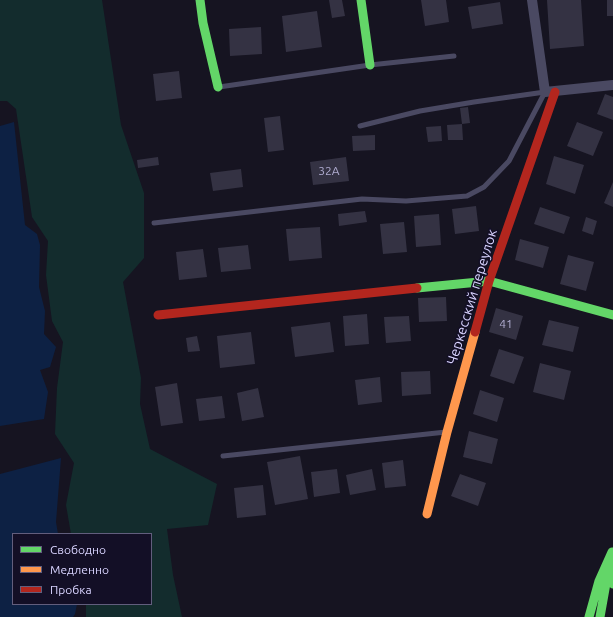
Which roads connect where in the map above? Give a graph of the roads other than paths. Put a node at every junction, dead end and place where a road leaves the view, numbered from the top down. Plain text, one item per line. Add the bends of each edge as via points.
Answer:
1 (200, 0) edge
2 (361, 0) edge
3 (532, 0) edge
4 (454, 56) dead end
5 (370, 65) junction
6 (613, 85) edge
7 (218, 87) joint
8 (545, 92) junction
9 (555, 92) junction
10 (360, 126) dead end
11 (154, 223) dead end
12 (489, 281) junction
13 (158, 315) dead end
14 (613, 315) edge
15 (447, 432) junction
16 (223, 456) dead end
17 (427, 514) dead end
18 (612, 550) edge
19 (613, 584) edge
20 (589, 617) edge
21 (600, 617) edge

1 - 7 street
2 - 5 street
3 - 8 street
4 - 5 lane
5 - 7 lane
6 - 9 street
8 - 9 street
8 - 10 lane via 420,111
8 - 11 lane via 508,161 484,187 467,196 406,200 362,199
9 - 12 street, Черкесский переулок
12 - 13 street
12 - 14 street
12 - 15 street, Черкесский переулок
15 - 16 lane
15 - 17 street, Черкесский переулок
18 - 19 street
18 - 20 street via 599,581
18 - 21 street

